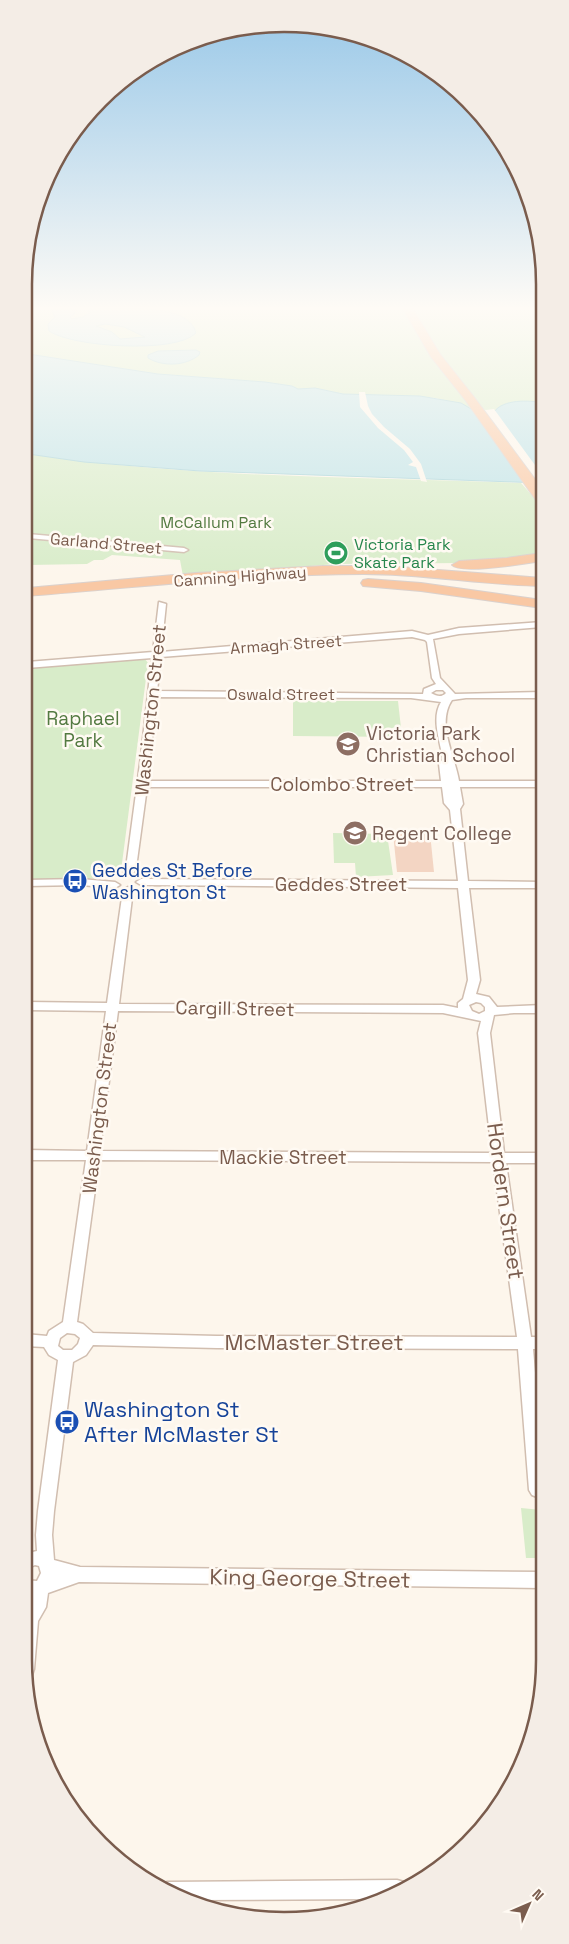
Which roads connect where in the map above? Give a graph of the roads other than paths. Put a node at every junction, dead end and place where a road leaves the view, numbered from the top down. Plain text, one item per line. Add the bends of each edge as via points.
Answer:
1 (476, 399) edge
2 (536, 482) edge
3 (32, 536) edge
4 (184, 550) dead end
5 (536, 557) edge
6 (290, 572) junction
7 (335, 579) junction
8 (536, 582) edge
9 (536, 588) edge
10 (32, 592) edge
11 (32, 599) edge
12 (536, 603) edge
13 (162, 604) dead end
14 (536, 625) edge
15 (428, 638) junction
16 (158, 654) junction
17 (32, 665) edge
18 (436, 678) junction
19 (447, 693) junction
20 (152, 694) junction
21 (431, 694) junction
22 (536, 695) edge
23 (441, 709) junction
24 (142, 784) junction
25 (451, 784) junction
26 (536, 784) edge
27 (128, 874) junction
28 (116, 881) junction
29 (141, 882) junction
30 (32, 883) edge
31 (463, 884) junction
32 (536, 885) edge
33 (128, 890) junction
34 (474, 980) junction
35 (32, 1006) edge
36 (112, 1006) junction
37 (488, 1008) junction
38 (469, 1009) junction
39 (536, 1009) edge
40 (484, 1033) junction
41 (32, 1155) edge
42 (93, 1156) junction
43 (499, 1158) junction
44 (536, 1158) edge
45 (69, 1326) junction
46 (87, 1339) junction
47 (32, 1341) edge
48 (51, 1342) junction
49 (525, 1342) junction
50 (536, 1343) edge
51 (66, 1357) junction
52 (536, 1478) edge
53 (44, 1535) junction
54 (32, 1554) edge
55 (32, 1560) edge
56 (48, 1564) junction
57 (80, 1575) junction
58 (536, 1580) edge
59 (33, 1588) edge
60 (388, 1889) edge
61 (185, 1891) edge

1 - 2 highway
3 - 4 street, Garland Street
5 - 6 highway via 476,564 328,567
6 - 8 highway, Canning Highway via 405,571
6 - 10 highway, Canning Highway
7 - 9 highway, Canning Highway via 400,579
7 - 11 highway, Canning Highway
7 - 12 highway
13 - 16 street, Washington Street
14 - 15 street, Armagh Street via 459,631
15 - 16 street, Armagh Street via 412,634
15 - 18 street
16 - 17 street, Armagh Street
16 - 20 street, Washington Street
18 - 19 street
18 - 21 street
19 - 21 street, Oswald Street
19 - 22 street
19 - 23 street
20 - 21 street, Oswald Street
20 - 24 street, Washington Street
21 - 23 street
23 - 25 street via 448,760 444,764
24 - 25 street, Colombo Street
24 - 27 street, Washington Street
25 - 26 street, Colombo Street
25 - 31 street via 449,803 454,809
27 - 28 street
27 - 29 street via 138,876
28 - 30 street
28 - 33 street via 121,889
29 - 31 street, Geddes Street
29 - 33 street
31 - 32 street, Geddes Street
31 - 34 street
33 - 36 street, Washington Street
34 - 37 street
34 - 38 street
35 - 36 street, Cargill Street
36 - 38 street, Cargill Street
36 - 42 street, Washington Street
37 - 38 street
37 - 38 street via 475,998
37 - 39 street
37 - 40 street, Hordern Street
38 - 40 street, Hordern Street
40 - 43 street, Hordern Street
41 - 42 street, Mackie Street
42 - 43 street, Mackie Street
42 - 45 street, Washington Street
43 - 44 street, Mackie Street
43 - 49 street, Hordern Street
45 - 46 street via 82,1330
45 - 48 street via 56,1332
46 - 49 street, McMaster Street
46 - 51 street via 83,1350 75,1356
47 - 48 street
48 - 51 street via 56,1354
49 - 50 street, McMaster Street
49 - 52 street, Hordern Street
51 - 53 street
53 - 54 street
53 - 56 street
55 - 56 street, King George Street
56 - 57 street, King George Street
56 - 59 street via 50,1576
57 - 58 street, King George Street
57 - 59 street, King George Street
60 - 61 street

